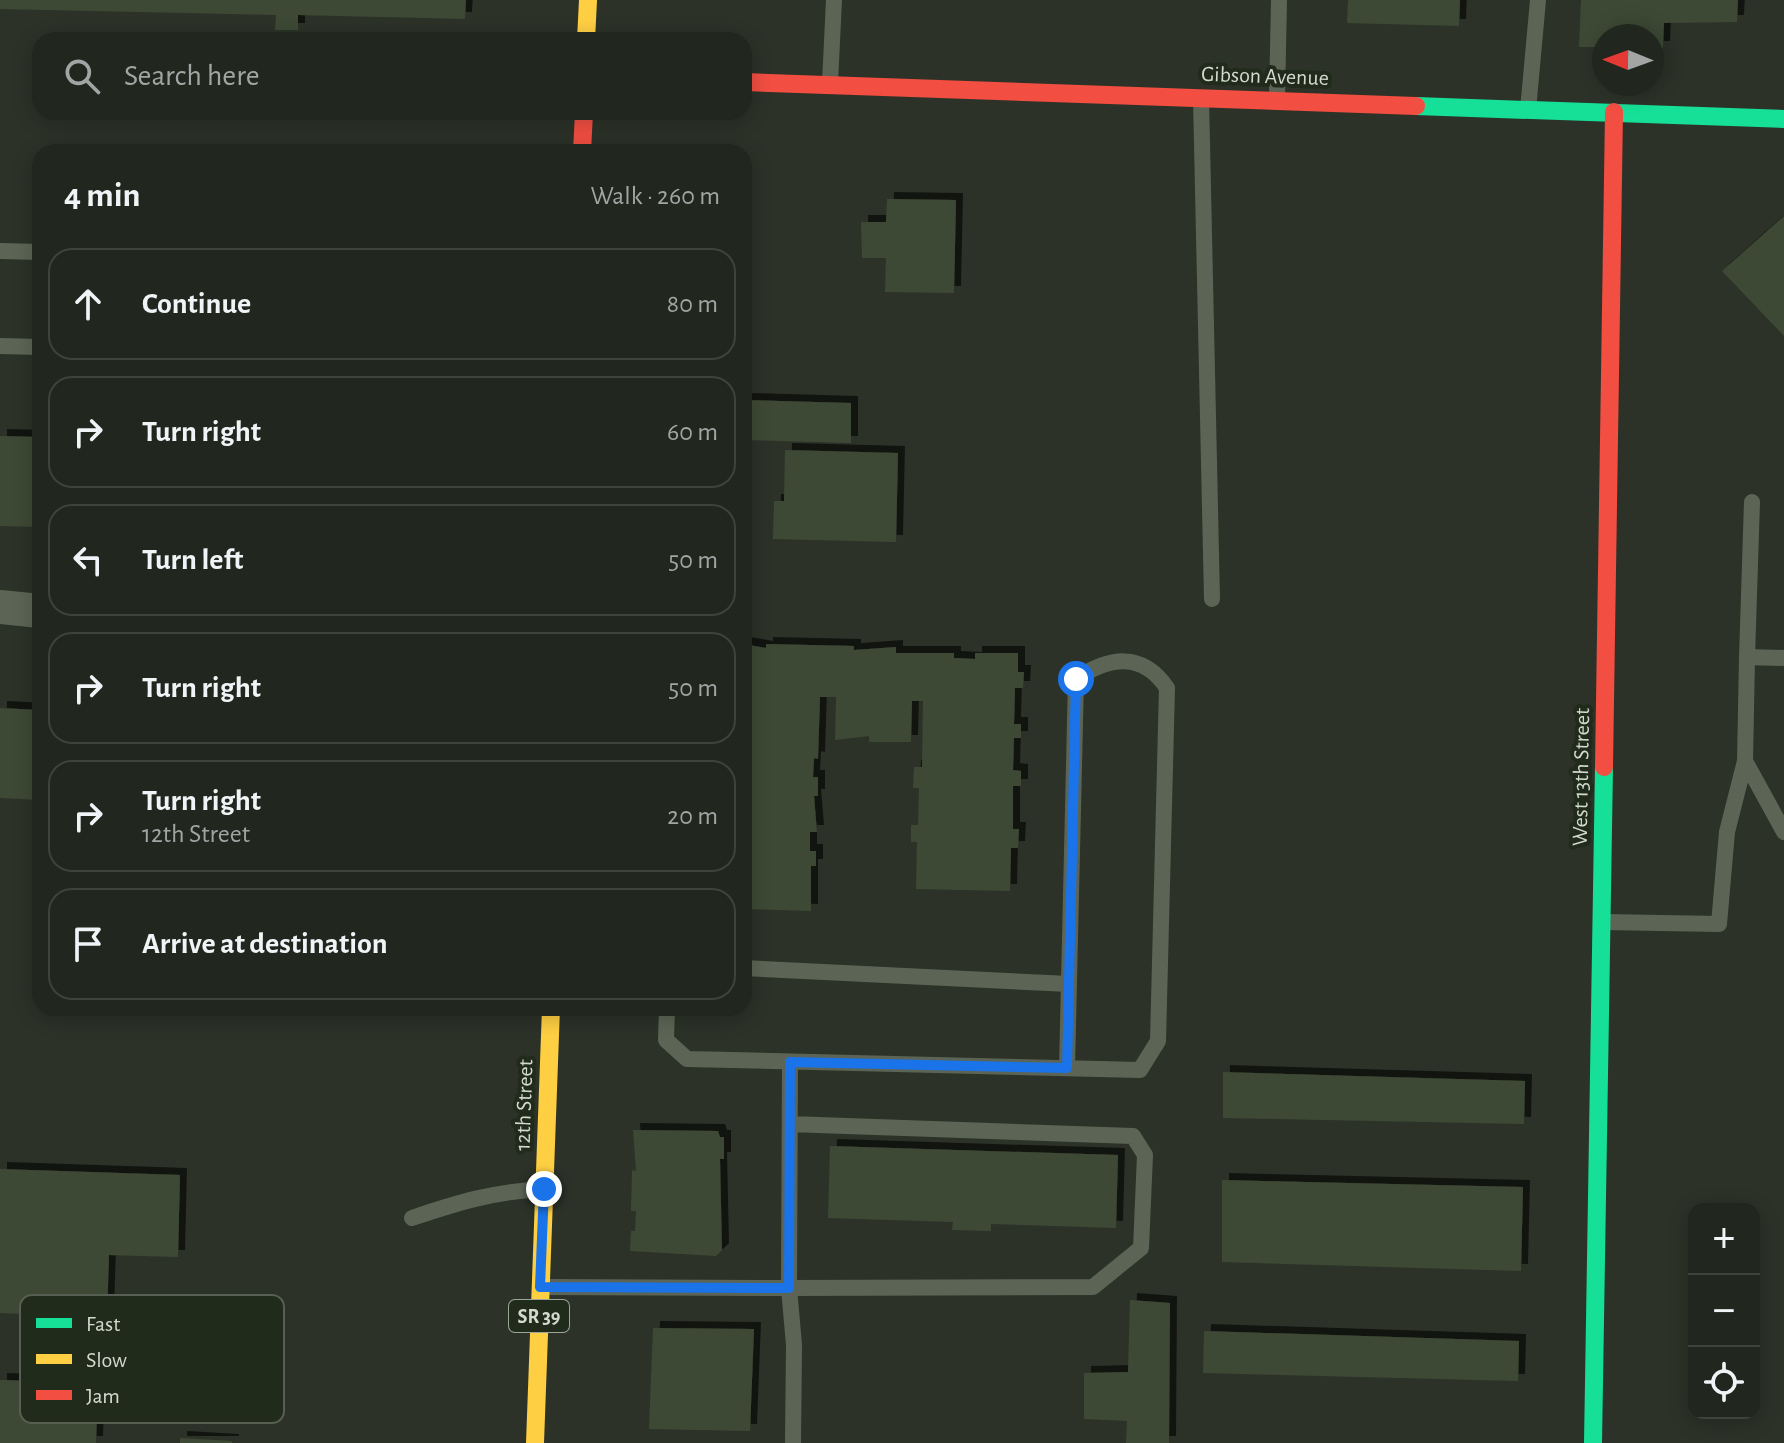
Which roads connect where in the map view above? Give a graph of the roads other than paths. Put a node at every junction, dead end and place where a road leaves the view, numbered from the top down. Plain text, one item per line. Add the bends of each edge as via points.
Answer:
1 (588, 0) edge
2 (834, 0) edge
3 (1279, 0) edge
4 (1538, 0) edge
5 (586, 32) edge
6 (752, 82) edge
7 (830, 85) junction
8 (1201, 96) junction
9 (1277, 99) junction
10 (1528, 110) junction
11 (1614, 112) junction
12 (1784, 119) edge
13 (584, 120) edge
14 (582, 144) edge
15 (0, 251) edge
16 (32, 252) edge
17 (0, 346) edge
18 (32, 347) edge
19 (1752, 502) dead end
20 (1212, 599) dead end
21 (0, 607) edge
22 (32, 610) edge
23 (1747, 657) junction
24 (1784, 658) edge
25 (1745, 761) junction
26 (1784, 832) edge
27 (1602, 922) junction
28 (752, 968) edge
29 (1069, 984) junction
30 (551, 1016) edge
31 (667, 1016) edge
32 (790, 1062) junction
33 (1067, 1068) junction
34 (790, 1124) junction
35 (544, 1189) junction
36 (412, 1218) dead end
37 (540, 1287) junction
38 (789, 1288) junction
39 (535, 1443) edge
40 (793, 1443) edge
41 (1593, 1443) edge

1 - 5 street
2 - 7 lane
3 - 9 lane
4 - 10 lane
6 - 7 street, Gibson Avenue
7 - 8 street, Gibson Avenue
8 - 9 street, Gibson Avenue
8 - 20 lane
9 - 10 street, Gibson Avenue
10 - 11 street, Gibson Avenue
11 - 12 street, Gibson Avenue
11 - 27 street, West 13th Street
13 - 14 street
15 - 16 lane
17 - 18 lane
19 - 23 lane
21 - 22 street
23 - 24 lane
23 - 25 lane
25 - 26 lane
25 - 27 lane via 1727,832 1719,924
27 - 41 street, West 13th Street
28 - 29 lane
29 - 33 lane
29 - 33 lane via 1076,679 1099,663 1129,661 1154,669 1167,688 1158,1041 1140,1070
30 - 35 street, 12th Street / SR 39
31 - 32 lane via 666,1040 687,1059
32 - 33 lane
32 - 34 lane
34 - 38 lane
34 - 38 lane via 1133,1136 1145,1155 1141,1248 1093,1287
35 - 36 lane via 483,1194
35 - 37 street, 12th Street / SR 39
37 - 38 lane
37 - 39 street, 12th Street / SR 39
38 - 40 lane

